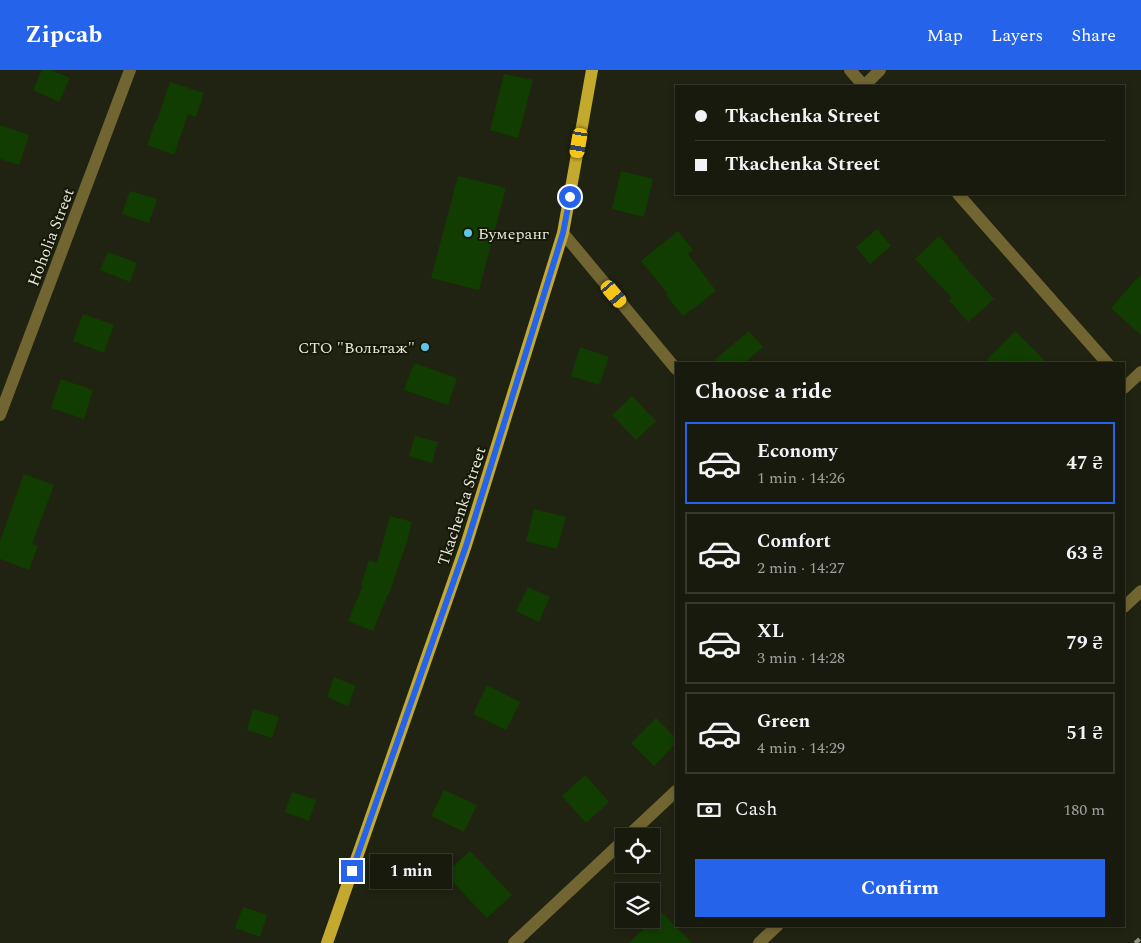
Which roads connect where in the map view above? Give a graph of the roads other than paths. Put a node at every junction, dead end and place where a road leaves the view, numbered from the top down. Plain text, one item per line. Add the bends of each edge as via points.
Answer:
1 (130, 70) edge
2 (592, 70) edge
3 (850, 70) edge
4 (880, 70) edge
5 (863, 85) edge
6 (865, 85) edge
7 (959, 195) edge
8 (563, 233) junction
9 (1106, 362) edge
10 (675, 368) edge
11 (1141, 372) edge
12 (1125, 385) edge
13 (0, 415) edge
14 (1141, 591) edge
15 (1125, 606) edge
16 (675, 792) edge
17 (637, 828) edge
18 (615, 848) edge
19 (776, 927) edge
20 (326, 943) edge
21 (514, 943) edge
22 (759, 943) edge

1 - 13 street, Hoholia Street
2 - 8 main road, Tkachenka Street
3 - 5 street
4 - 6 street
7 - 9 street
8 - 10 street
8 - 20 main road, Tkachenka Street via 466,546
11 - 12 street
14 - 15 street
16 - 17 street
18 - 21 street
19 - 22 street

